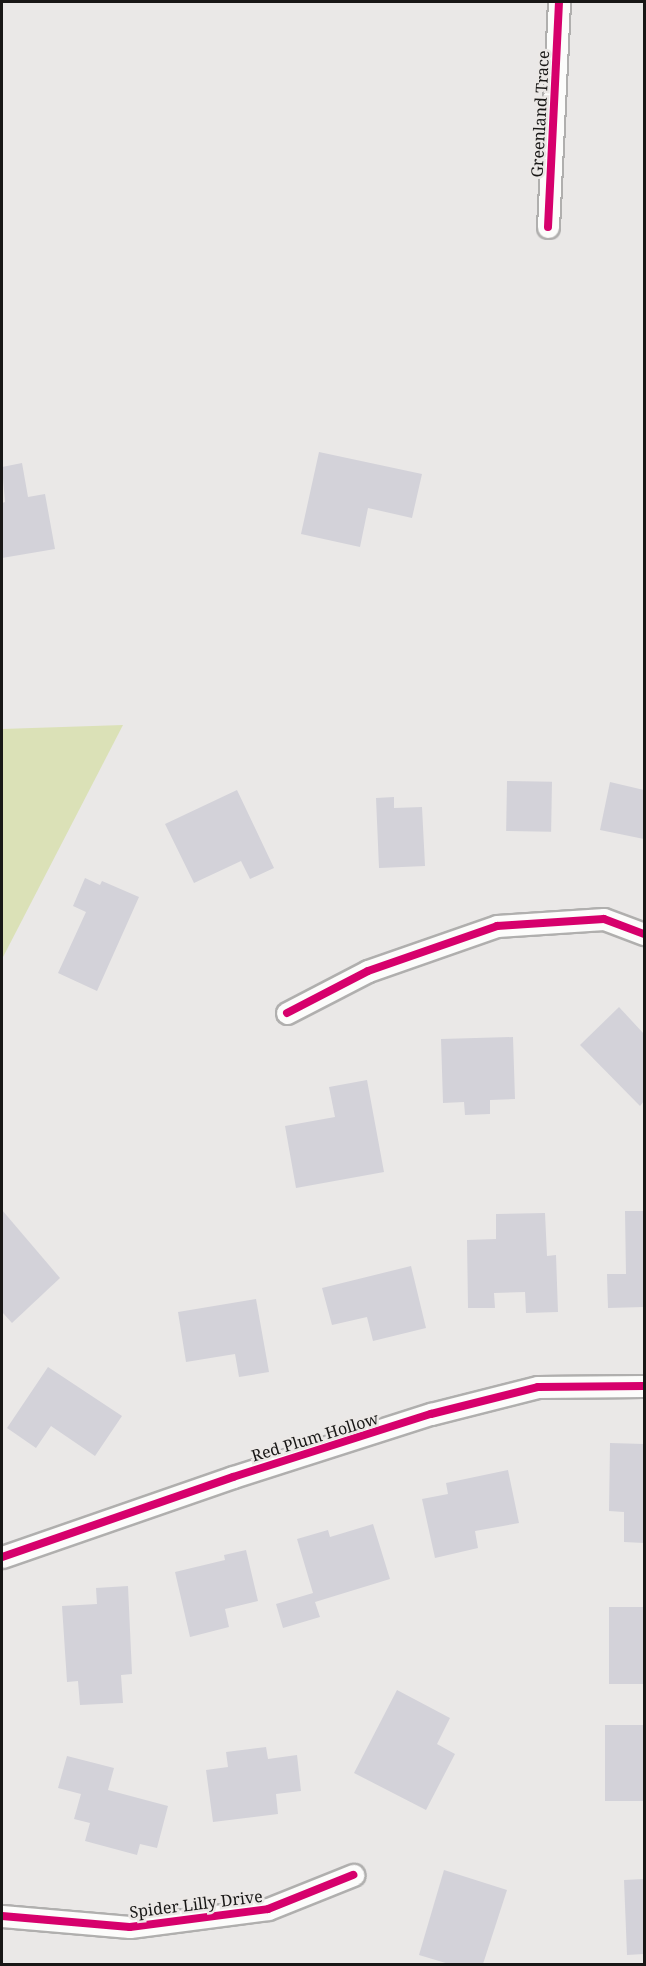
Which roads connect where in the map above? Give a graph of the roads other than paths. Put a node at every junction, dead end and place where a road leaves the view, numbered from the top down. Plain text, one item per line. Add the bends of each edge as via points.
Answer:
1 (559, 2) edge
2 (548, 227) dead end
3 (645, 934) edge
4 (287, 1013) dead end
5 (645, 1386) edge
6 (2, 1557) edge
7 (353, 1875) dead end
8 (2, 1916) edge

1 - 2 street, Greenland Trace
3 - 4 street via 604,919 497,926 368,971
5 - 6 street, Red Plum Hollow via 538,1387 431,1414
7 - 8 street, Spider Lilly Drive via 268,1909 141,1926

